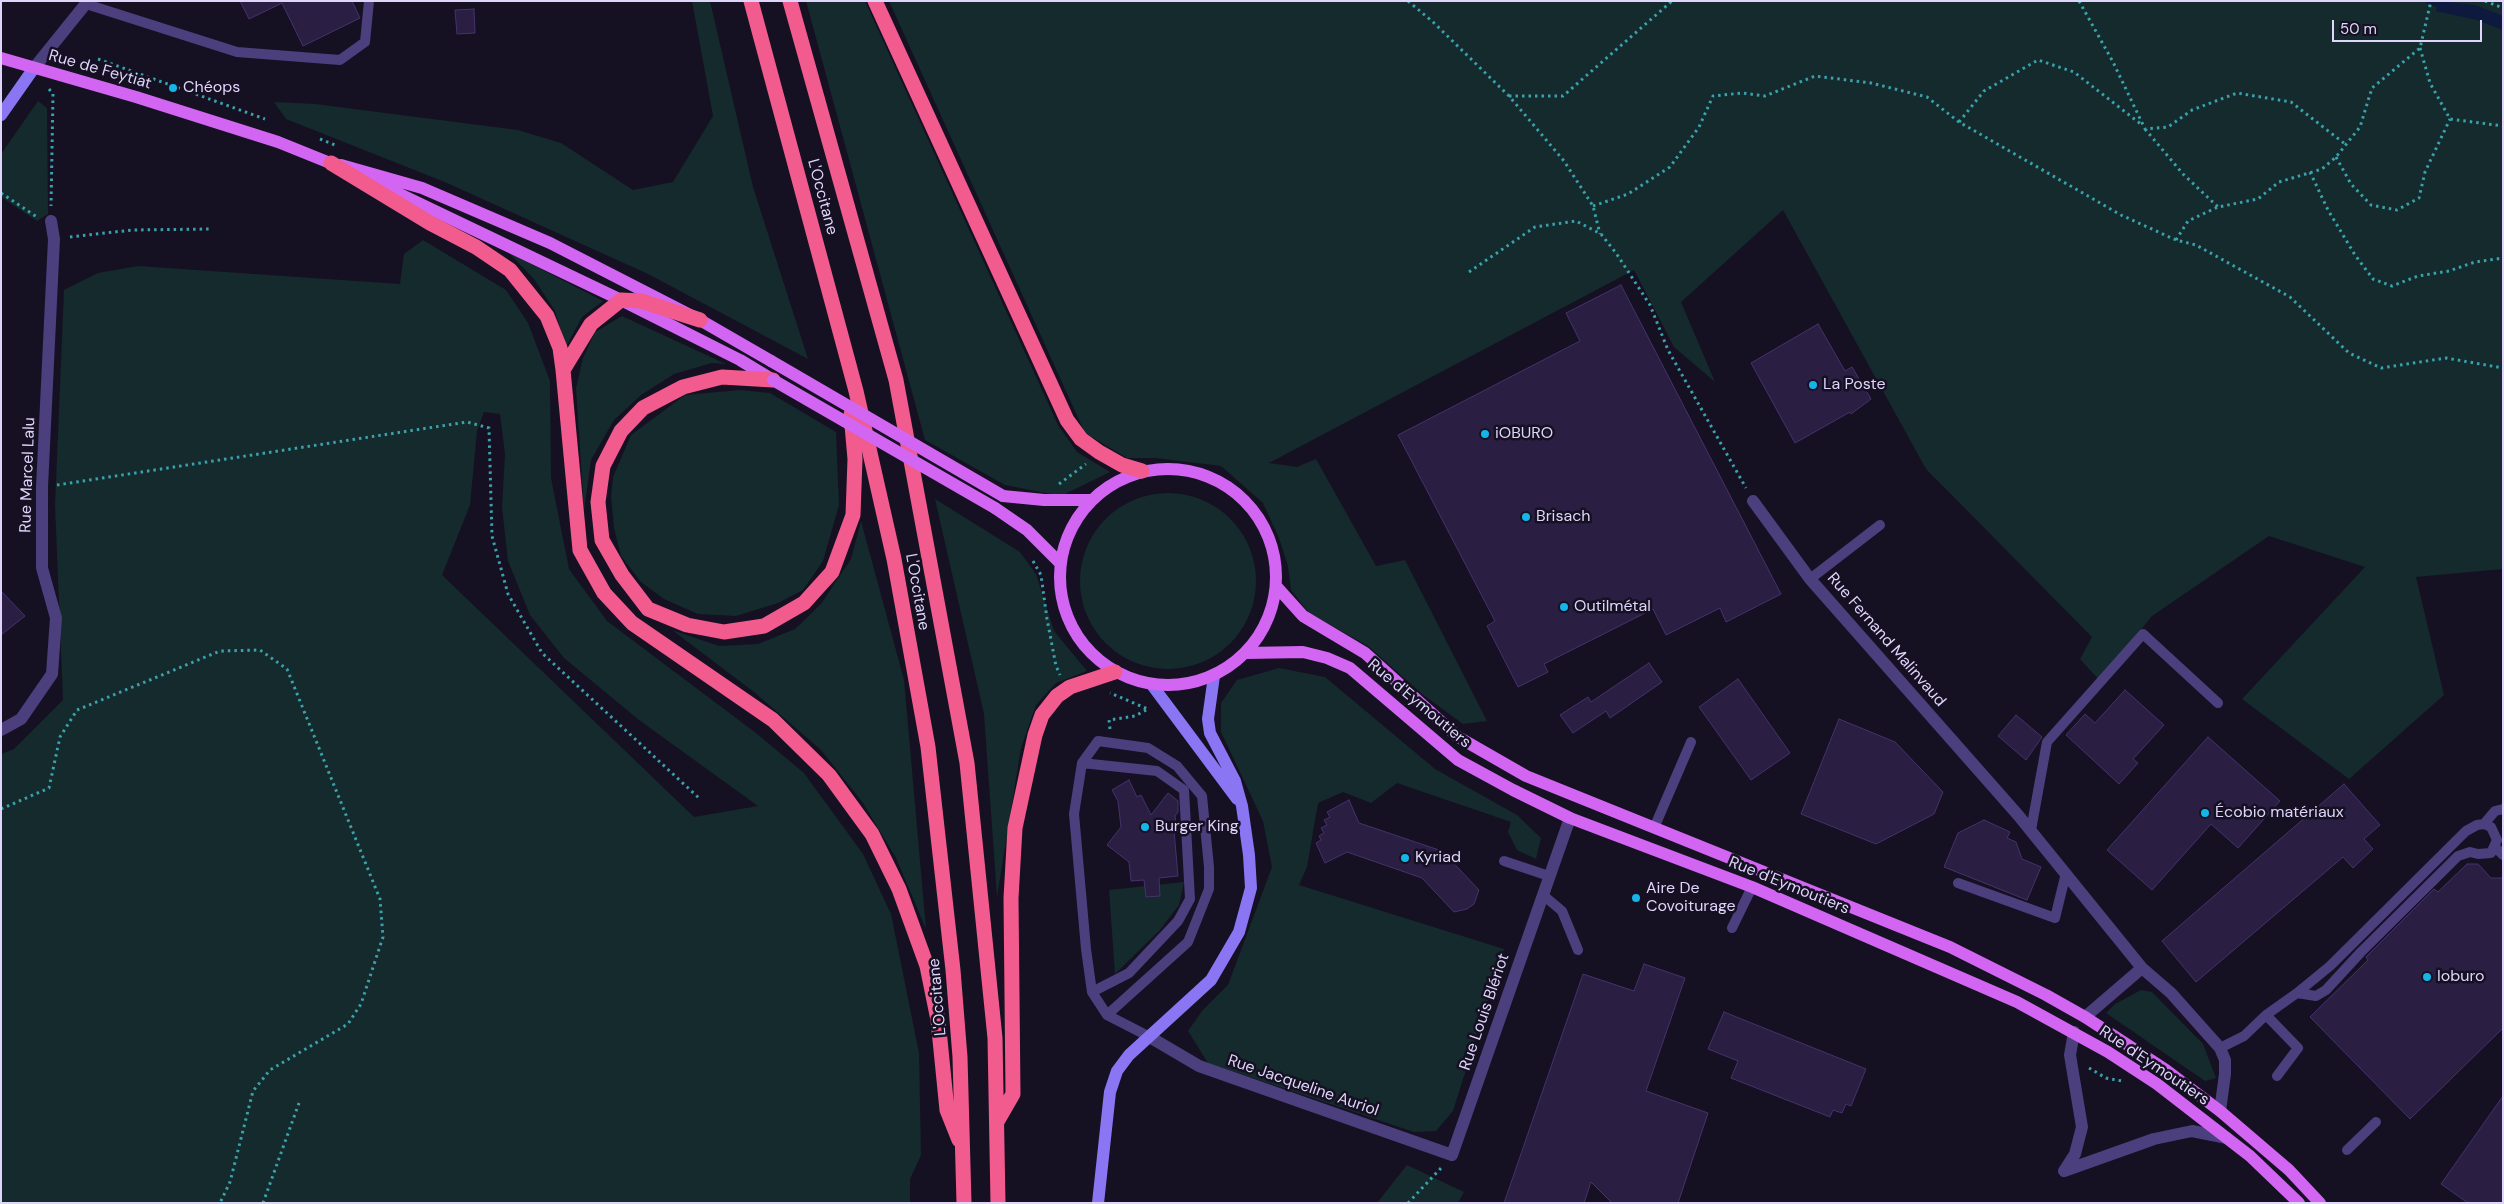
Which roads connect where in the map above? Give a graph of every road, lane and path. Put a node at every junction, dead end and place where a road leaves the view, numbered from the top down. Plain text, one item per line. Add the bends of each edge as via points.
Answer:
1 (369, 1) edge
2 (752, 1) edge
3 (790, 1) edge
4 (875, 1) edge
5 (1408, 1) edge
6 (1672, 1) edge
7 (2079, 1) edge
8 (2431, 1) edge
9 (2485, 1) edge
10 (87, 2) edge
11 (2503, 8) edge
12 (2420, 48) junction
13 (1, 58) edge
14 (34, 68) junction
15 (1509, 96) junction
16 (1, 115) edge
17 (2450, 120) junction
18 (1958, 122) junction
19 (2503, 126) edge
20 (2144, 127) junction
21 (2345, 144) junction
22 (2336, 157) junction
23 (331, 163) junction
24 (2310, 172) junction
25 (1, 193) edge
26 (1593, 206) junction
27 (2218, 207) junction
28 (51, 220) junction
29 (212, 229) dead end
30 (1600, 234) junction
31 (54, 239) junction
32 (2176, 240) junction
33 (2503, 258) edge
34 (1469, 272) dead end
35 (621, 300) junction
36 (700, 320) junction
37 (847, 360) junction
38 (2503, 368) edge
39 (563, 370) junction
40 (773, 380) junction
41 (1142, 471) junction
42 (42, 487) junction
43 (1091, 500) junction
44 (1753, 502) joint
45 (1880, 526) dead end
46 (1027, 530) junction
47 (1060, 563) junction
48 (1810, 579) junction
49 (1276, 586) junction
50 (1246, 653) junction
51 (1116, 672) junction
52 (1214, 676) junction
53 (1152, 685) junction
54 (1066, 690) junction
55 (1103, 693) dead end
56 (2218, 703) dead end
57 (1, 730) edge
58 (1106, 742) junction
59 (1691, 742) dead end
60 (1082, 763) junction
61 (700, 799) dead end
62 (1242, 806) junction
63 (1, 809) edge
64 (2503, 809) edge
65 (1570, 818) junction
66 (2484, 824) junction
67 (1654, 828) junction
68 (2030, 830) junction
69 (2495, 847) junction
70 (2503, 855) edge
71 (1504, 861) dead end
72 (2066, 873) junction
73 (1550, 876) junction
74 (1958, 883) dead end
75 (1752, 887) junction
76 (1543, 895) junction
77 (1732, 928) dead end
78 (1578, 950) dead end
79 (2142, 968) junction
80 (1092, 992) junction
81 (2297, 993) junction
82 (1107, 1015) junction
83 (2266, 1015) junction
84 (2085, 1017) junction
85 (2074, 1032) junction
86 (1148, 1036) junction
87 (2220, 1048) junction
88 (2278, 1076) dead end
89 (299, 1103) dead end
90 (2220, 1111) junction
91 (997, 1121) junction
92 (2376, 1122) dead end
93 (2230, 1139) junction
94 (963, 1149) junction
95 (2347, 1150) dead end
96 (1452, 1155) junction
97 (220, 1203) edge
98 (264, 1203) edge
99 (964, 1203) edge
100 (998, 1203) edge
101 (1098, 1203) edge
102 (1408, 1203) edge
103 (2299, 1203) edge
104 (2320, 1203) edge

1 - 10 lane via 365,42 340,60 238,52
2 - 37 highway, L'Occitane
3 - 91 highway, L'Occitane via 896,380 966,762 995,1038
4 - 41 highway via 1067,420 1081,439 1099,452 1122,465
5 - 15 path
6 - 15 path via 1563,96
7 - 20 path
8 - 12 path
9 - 11 path
10 - 14 street
12 - 17 path via 2430,83
12 - 21 path via 2372,88 2360,127
13 - 14 main road, Rue de Feytiat
14 - 16 street
14 - 23 main road, Rue de Feytiat via 278,142
14 - 28 path via 53,94
15 - 26 path via 1564,161
17 - 19 path
17 - 22 path via 2424,172 2419,198 2398,210 2371,205 2351,184
18 - 20 path via 1984,91 2038,60 2074,72
18 - 26 path via 1927,97 1871,83 1815,76 1765,96 1742,93 1713,96 1699,127 1670,167 1628,194
18 - 32 path via 2121,215
20 - 21 path via 2168,128 2192,110 2237,93 2292,102
20 - 27 path via 2171,161
21 - 22 path
22 - 24 path via 2322,169
23 - 35 main road
23 - 36 main road via 431,192 550,243
23 - 39 highway via 430,223 476,246 510,270 547,316 560,348
24 - 27 path via 2279,182 2258,199
24 - 33 path via 2328,210 2374,279 2392,286 2418,276 2449,272 2475,262
25 - 28 path via 40,219
26 - 30 path
27 - 32 path via 2188,221
28 - 31 street, Rue Marcel Lalu
29 - 31 path via 132,230
30 - 34 path via 1576,221 1535,226
30 - 44 path via 1650,304 1668,350
31 - 42 street, Rue Marcel Lalu
32 - 38 path via 2196,245 2290,297 2349,353 2381,368 2446,358
35 - 36 highway via 641,302
35 - 39 highway via 590,324
35 - 40 main road
36 - 43 main road, bridge via 1003,496
37 - 40 highway via 855,459 853,515 832,572 804,603 764,626 724,632 687,624 648,609 622,575 602,540 598,502 603,466 621,431 643,408 683,387 722,377
37 - 94 highway, L'Occitane via 894,559 928,747 953,970
39 - 94 highway via 580,550 604,593 632,623 773,720 829,775 872,834 899,889 927,966 938,1020 947,1110
40 - 46 main road, bridge via 995,508
41 - 43 main road via 1106,487
41 - 49 main road via 1176,469 1210,477 1238,495 1261,520 1274,552
42 - 57 street, Rue Marcel Lalu via 42,568 56,618 52,674 21,719
42 - 61 path via 468,422 489,428 492,536 508,594 542,653
43 - 47 main road via 1070,529
44 - 48 street, Rue Fernand Malinvaud
45 - 48 lane
46 - 47 main road
46 - 54 path via 1024,546 1041,575 1056,666
47 - 51 main road via 1060,595 1070,626 1090,653
48 - 68 street, Rue Fernand Malinvaud
49 - 50 main road via 1267,622
49 - 67 main road via 1303,616 1365,653 1447,728 1483,753 1526,776
50 - 52 main road
50 - 65 main road, Rue d'Eymoutiers via 1304,652 1350,668 1458,760
51 - 53 main road
51 - 54 highway
52 - 53 main road via 1184,685
52 - 62 street via 1208,719 1210,733 1235,781
53 - 62 street
54 - 91 highway via 1057,696 1042,716 1015,828 1011,898 1013,1094
55 - 58 path via 1112,692 1148,709 1135,716 1109,720 1110,734
56 - 68 lane via 2143,634 2047,742
58 - 60 lane via 1098,741
58 - 82 lane via 1148,748 1177,766 1202,796 1209,867 1209,889 1188,942
59 - 67 lane
60 - 80 lane via 1074,814
60 - 80 lane via 1157,771 1184,790 1190,899 1178,921 1129,973
62 - 86 street via 1250,854 1251,888 1239,932 1211,980
63 - 97 path via 50,788 60,737 77,710 220,651 260,650 287,669 380,899 383,938 362,1004 348,1024 270,1070 253,1092 230,1182
64 - 66 lane via 2495,811
65 - 73 street, Rue Louis Blériot
65 - 75 main road, Rue d'Eymoutiers
66 - 69 lane via 2495,833
66 - 81 lane via 2466,831 2330,966
67 - 84 main road via 1950,947
68 - 72 street, Rue Fernand Malinvaud
69 - 70 lane
69 - 81 lane via 2487,854 2470,852 2458,856 2326,990 2316,996
71 - 73 lane
72 - 74 lane via 2055,918
72 - 79 street, Rue Fernand Malinvaud
73 - 76 street, Rue Louis Blériot
75 - 77 lane
75 - 85 main road, Rue d'Eymoutiers via 1946,969
76 - 78 lane via 1562,911
76 - 96 street, Rue Louis Blériot
79 - 84 street
79 - 87 street, Rue Fernand Malinvaud via 2171,993
80 - 82 lane
81 - 83 lane
82 - 86 lane
83 - 87 lane via 2244,1036
83 - 88 lane via 2298,1048
84 - 90 main road via 2166,1070
85 - 93 main road, Rue d'Eymoutiers via 2157,1084
85 - 93 street via 2070,1055 2082,1127 2075,1154 2064,1172 2154,1139 2192,1131
86 - 96 street, Rue Jacqueline Auriol via 1199,1066
86 - 101 street via 1117,1071 1110,1092
87 - 90 street, Rue Fernand Malinvaud via 2225,1060 2225,1074
89 - 98 path
90 - 104 main road via 2282,1164
91 - 100 highway, L'Occitane
92 - 95 lane
93 - 103 main road, Rue d'Eymoutiers
94 - 99 highway, L'Occitane
96 - 102 path

